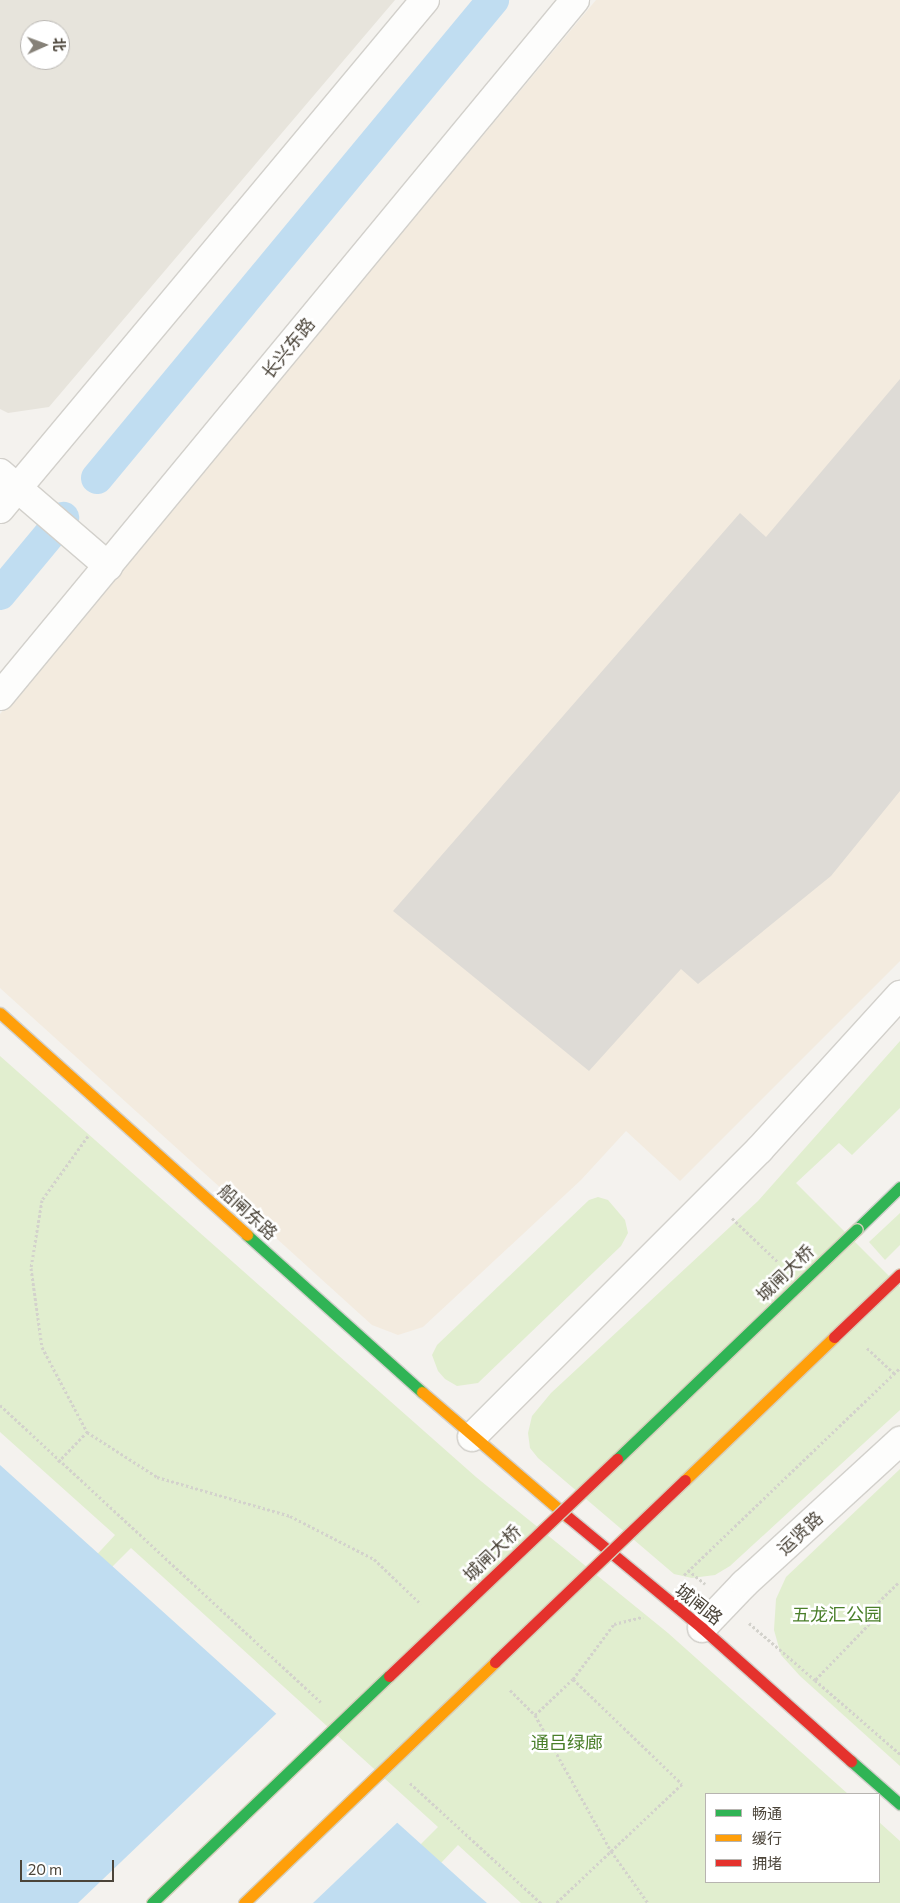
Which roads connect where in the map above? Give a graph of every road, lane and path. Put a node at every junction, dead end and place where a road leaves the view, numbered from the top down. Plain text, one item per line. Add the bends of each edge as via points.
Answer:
1 (425, 0) edge
2 (574, 0) edge
3 (6, 490) edge
4 (108, 566) junction
5 (0, 696) edge
6 (900, 995) edge
7 (0, 1013) edge
8 (88, 1136) dead end
9 (900, 1187) edge
10 (900, 1274) edge
11 (900, 1368) edge
12 (0, 1405) edge
13 (87, 1432) junction
14 (472, 1438) junction
15 (900, 1441) edge
16 (58, 1462) junction
17 (688, 1570) junction
18 (898, 1584) dead end
19 (662, 1597) junction
20 (726, 1603) junction
21 (423, 1606) dead end
22 (702, 1628) junction
23 (573, 1679) junction
24 (815, 1680) junction
25 (507, 1688) dead end
26 (329, 1709) dead end
27 (535, 1715) junction
28 (900, 1754) edge
29 (402, 1776) dead end
30 (900, 1804) edge
31 (611, 1851) junction
32 (152, 1903) edge
33 (244, 1903) edge
34 (541, 1903) edge
35 (556, 1903) edge
36 (648, 1903) edge

1 - 3 street
2 - 4 street, 长兴东路
3 - 4 street
4 - 5 street, 长兴东路
6 - 14 street via 758,1150
7 - 14 main road, 船闸东路
8 - 13 path via 42,1200 31,1268 42,1347
9 - 32 main road, 城闸大桥, bridge
10 - 33 main road, bridge
11 - 17 path
12 - 16 path
13 - 16 path
13 - 21 path via 157,1477 290,1516 374,1559
14 - 19 main road, 城闸路
15 - 20 street, 运贤路
16 - 26 path
17 - 19 path
17 - 20 path
18 - 24 path via 867,1613 873,1620
19 - 22 main road, 城闸路
19 - 23 path via 642,1618 614,1624
20 - 22 street, 运贤路
20 - 24 path
22 - 30 main road, 城闸路
23 - 27 path
23 - 31 path via 682,1784
24 - 28 path
25 - 27 path
27 - 31 path
29 - 34 path
31 - 35 path
31 - 36 path

